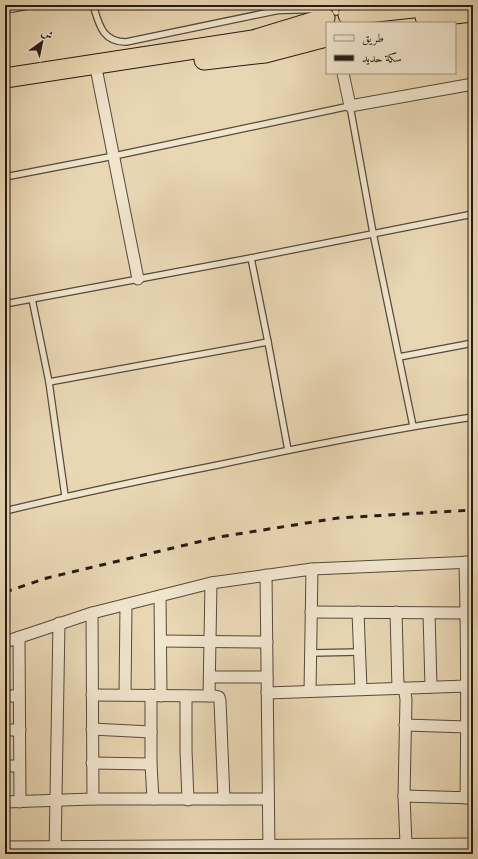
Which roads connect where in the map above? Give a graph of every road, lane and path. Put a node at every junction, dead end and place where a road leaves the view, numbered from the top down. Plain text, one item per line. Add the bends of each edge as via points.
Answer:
1 (32, 5) edge
2 (93, 5) edge
3 (441, 5) edge
4 (5, 8) edge
5 (473, 12) edge
6 (337, 13) edge
7 (328, 22) edge
8 (399, 22) edge
9 (326, 24) edge
10 (326, 38) edge
11 (97, 73) junction
12 (343, 74) edge
13 (5, 78) edge
14 (473, 84) edge
15 (5, 89) edge
16 (350, 106) junction
17 (114, 156) junction
18 (5, 177) edge
19 (473, 214) edge
20 (373, 233) junction
21 (251, 258) junction
22 (138, 278) junction
23 (32, 299) junction
24 (5, 304) edge
25 (268, 342) junction
26 (473, 343) edge
27 (399, 357) junction
28 (49, 382) junction
29 (473, 418) edge
30 (413, 426) junction
31 (288, 450) junction
32 (65, 496) junction
33 (5, 511) edge
34 (469, 562) edge
35 (312, 569) junction
36 (266, 575) junction
37 (211, 583) junction
38 (160, 596) junction
39 (126, 605) junction
40 (311, 612) junction
41 (358, 612) junction
42 (396, 612) junction
43 (92, 613) junction
44 (430, 613) junction
45 (466, 613) junction
46 (59, 623) junction
47 (19, 637) junction
48 (161, 641) junction
49 (5, 642) edge
50 (210, 642) junction
51 (267, 642) junction
52 (360, 652) junction
53 (310, 653) junction
54 (469, 656) edge
55 (210, 677) junction
56 (267, 677) junction
57 (467, 686) junction
58 (431, 687) junction
59 (401, 688) junction
60 (361, 689) junction
61 (310, 691) junction
62 (267, 693) junction
63 (92, 695) junction
64 (124, 695) junction
65 (5, 696) edge
66 (19, 696) junction
67 (156, 696) junction
68 (186, 696) junction
69 (209, 696) junction
70 (405, 725) junction
71 (466, 727) junction
72 (92, 729) junction
73 (5, 730) edge
74 (20, 730) junction
75 (151, 732) junction
76 (92, 763) junction
77 (151, 764) junction
78 (5, 766) edge
79 (19, 766) junction
80 (404, 796) junction
81 (470, 798) edge
82 (153, 799) junction
83 (224, 799) junction
84 (268, 799) junction
85 (93, 800) junction
86 (188, 800) junction
87 (56, 801) junction
88 (5, 802) edge
89 (20, 802) junction
90 (406, 844) junction
91 (473, 844) edge
92 (5, 847) edge
93 (269, 849) edge
94 (312, 849) edge
95 (55, 850) edge

1 - 4 lane
2 - 6 lane via 104,32 112,39 126,42 286,9 316,9
3 - 6 highway
5 - 8 highway via 427,16
6 - 7 highway
6 - 13 highway via 253,40
9 - 10 highway via 322,28
10 - 11 highway via 265,52
11 - 15 highway
11 - 17 street
12 - 16 street
14 - 16 street
16 - 17 lane
16 - 20 lane
17 - 18 lane
17 - 22 street
19 - 20 lane
20 - 21 lane
20 - 27 lane
21 - 22 lane
21 - 25 lane
22 - 23 lane
23 - 24 lane
23 - 28 lane
25 - 28 lane
25 - 31 lane
26 - 27 lane
27 - 30 lane
28 - 32 lane
29 - 30 lane
30 - 31 lane
31 - 32 lane
32 - 33 lane
34 - 35 street
34 - 45 street
35 - 36 street
35 - 40 street
36 - 37 street
36 - 51 street
37 - 38 street
37 - 50 street
38 - 39 street
38 - 48 street
39 - 43 street
39 - 64 street
40 - 41 street
40 - 53 street
41 - 42 street
41 - 52 street
42 - 44 street
42 - 59 street
43 - 46 street
43 - 63 street
44 - 45 street
44 - 58 street
45 - 54 street
46 - 47 street
46 - 87 street
47 - 49 street
47 - 66 street
48 - 50 street
48 - 67 street
50 - 51 street
50 - 55 street
51 - 56 street
52 - 53 lane
52 - 60 street
53 - 61 street
54 - 57 street
55 - 56 street
55 - 69 street
56 - 62 street
57 - 58 street
57 - 71 street
58 - 59 street
59 - 60 street
59 - 70 street
60 - 61 street
61 - 62 street
62 - 84 street
63 - 64 street
63 - 72 street
64 - 67 street
65 - 66 street
66 - 74 street
67 - 68 street
67 - 75 street
68 - 69 street
68 - 86 street
69 - 83 street via 219,697 220,701
70 - 71 street
70 - 80 street
71 - 81 street
72 - 75 street
72 - 76 street
73 - 74 street
74 - 79 street
75 - 77 street
76 - 77 street
76 - 85 street
77 - 82 street
78 - 79 street
79 - 89 street
80 - 81 street
80 - 90 street
82 - 85 street
82 - 86 street
83 - 84 street
83 - 86 street
84 - 93 street
85 - 87 street
87 - 89 street
87 - 95 street
88 - 89 street
90 - 91 street
90 - 94 street
92 - 95 street
93 - 94 street
93 - 95 street

